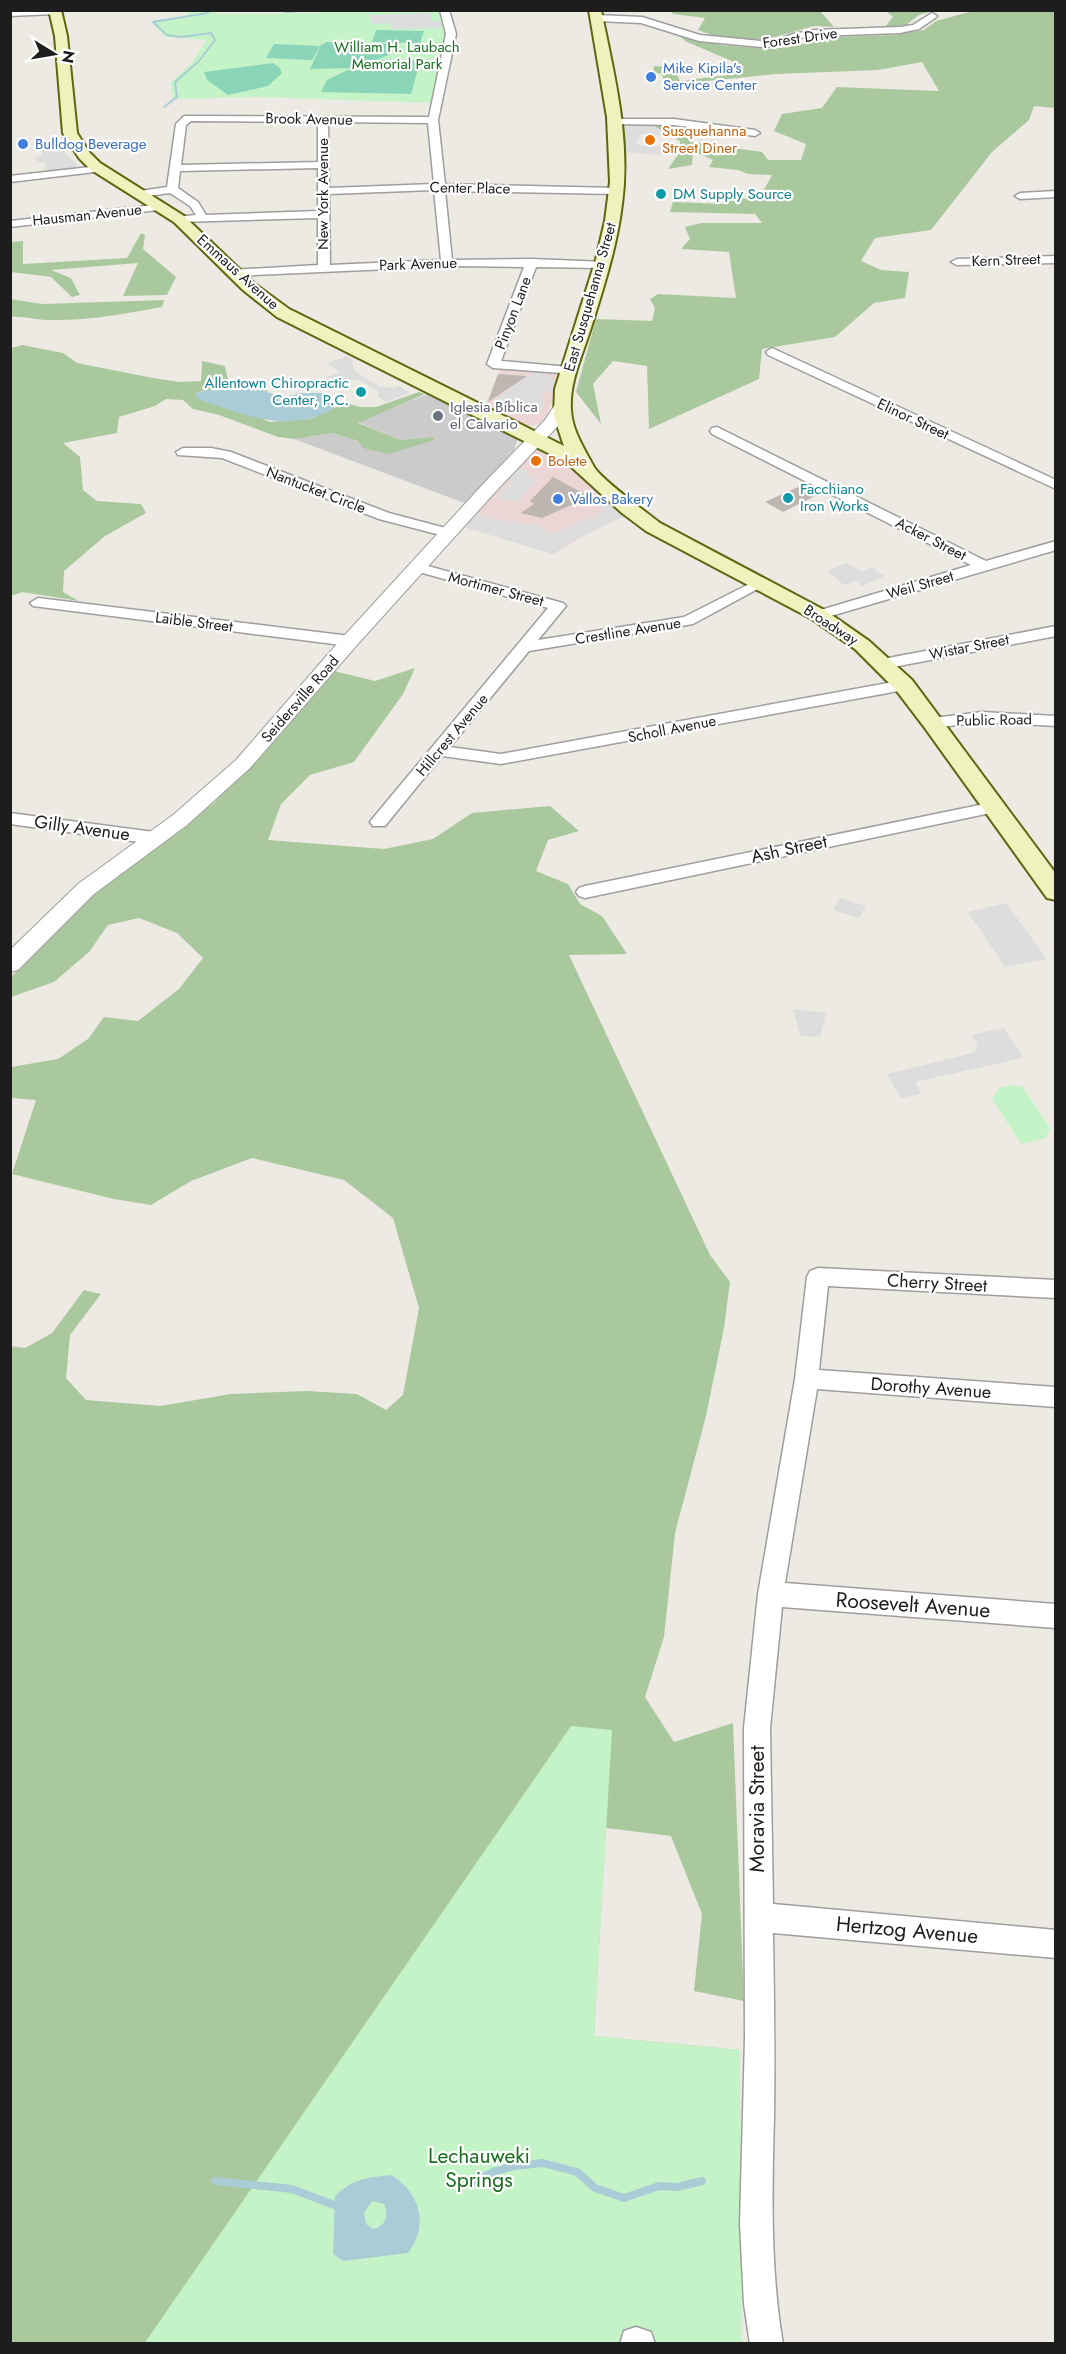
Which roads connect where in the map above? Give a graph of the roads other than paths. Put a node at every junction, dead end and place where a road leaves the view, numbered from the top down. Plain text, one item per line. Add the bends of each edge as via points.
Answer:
1 (444, 10) edge
2 (55, 11) edge
3 (10, 13) edge
4 (596, 14) edge
5 (932, 16) dead end
6 (323, 119) junction
7 (433, 120) junction
8 (615, 122) junction
9 (755, 133) dead end
10 (323, 165) junction
11 (175, 168) junction
12 (99, 169) junction
13 (10, 179) edge
14 (440, 188) junction
15 (172, 189) junction
16 (324, 191) junction
17 (616, 191) junction
18 (140, 194) junction
19 (1020, 195) dead end
20 (1056, 195) edge
21 (163, 207) junction
22 (323, 214) junction
23 (203, 218) junction
24 (179, 219) junction
25 (10, 224) edge
26 (1056, 259) edge
27 (532, 262) junction
28 (957, 262) dead end
29 (447, 263) junction
30 (602, 264) junction
31 (324, 268) junction
32 (234, 272) junction
33 (772, 352) dead end
34 (569, 371) junction
35 (562, 406) junction
36 (717, 431) dead end
37 (535, 440) junction
38 (183, 452) dead end
39 (589, 470) junction
40 (1056, 484) edge
41 (448, 533) junction
42 (1056, 545) edge
43 (984, 566) junction
44 (417, 567) junction
45 (760, 584) junction
46 (38, 603) dead end
47 (819, 615) junction
48 (1056, 631) edge
49 (350, 641) junction
50 (524, 647) junction
51 (884, 664) junction
52 (904, 685) junction
53 (1056, 721) edge
54 (933, 723) junction
55 (439, 751) junction
56 (994, 807) junction
57 (10, 818) edge
58 (379, 822) dead end
59 (154, 838) junction
60 (585, 892) dead end
61 (1056, 892) edge
62 (10, 964) edge
63 (818, 1277) joint
64 (1056, 1289) edge
65 (807, 1379) junction
66 (1056, 1397) edge
67 (771, 1594) junction
68 (1056, 1616) edge
69 (758, 1917) junction
70 (1056, 1944) edge
71 (766, 2343) edge

1 - 7 street via 451,34
2 - 3 street
2 - 12 main road, Emmaus Avenue via 70,133
4 - 5 street, Forest Drive via 642,20 699,38 761,44 815,33 900,30 915,27
4 - 8 main road, East Susquehanna Street
6 - 7 street, Brook Avenue
6 - 10 street, New York Avenue
6 - 11 street, Brook Avenue via 186,118 181,124
7 - 14 street
8 - 9 street via 674,122
8 - 17 main road, East Susquehanna Street
10 - 11 street
10 - 16 street, New York Avenue
11 - 15 street
12 - 13 street
12 - 18 main road, Emmaus Avenue
14 - 16 street, Center Place
14 - 17 street, Center Place
14 - 29 street
15 - 18 street
15 - 23 street via 194,204
16 - 22 street, New York Avenue
17 - 30 main road, East Susquehanna Street
18 - 21 main road, Emmaus Avenue
19 - 20 street
21 - 24 main road, Emmaus Avenue
21 - 25 street, Hausman Avenue
22 - 23 street
22 - 31 street, New York Avenue
23 - 24 street
24 - 32 main road, Emmaus Avenue
26 - 28 street, Kern Street
27 - 29 street, Park Avenue
27 - 30 street, Park Avenue
27 - 34 street, Pinyon Lane via 493,364
29 - 31 street, Park Avenue
30 - 34 main road, East Susquehanna Street
31 - 32 street, Park Avenue
32 - 37 main road, Emmaus Avenue via 264,300 300,323
33 - 40 street, Elinor Street
34 - 35 main road, East Susquehanna Street
35 - 37 street, Seidersville Road
35 - 39 main road, East Susquehanna Street via 566,432
36 - 43 street, Acker Street
37 - 39 main road, Broadway
37 - 41 street, Seidersville Road
38 - 41 street, Nantucket Circle via 226,455 384,516
39 - 45 main road, Broadway via 608,491 653,527
41 - 44 street, Seidersville Road
42 - 43 street, Weil Street
43 - 47 street, Weil Street
44 - 49 street, Seidersville Road
44 - 50 street, Mortimer Street via 558,606
45 - 47 main road, Broadway
45 - 50 street, Crestline Avenue via 688,621
46 - 49 street, Laible Street
47 - 51 main road, Broadway
48 - 51 street, Wistar Street
49 - 59 street, Seidersville Road via 243,764 198,806
50 - 55 street, Hillcrest Avenue
51 - 52 main road, Broadway
52 - 54 main road, Broadway
52 - 55 street, Scholl Avenue via 501,759
53 - 54 street, Public Road via 982,717
54 - 56 main road, Broadway
55 - 58 street, Hillcrest Avenue
56 - 60 street, Ash Street
56 - 61 main road, Broadway
57 - 59 street, Gilly Avenue
59 - 62 street, Seidersville Road via 86,889
63 - 64 street, Cherry Street
63 - 65 street, Moravia Street
65 - 66 street, Dorothy Avenue
65 - 67 street, Moravia Street
67 - 68 street, Roosevelt Avenue
67 - 69 street, Moravia Street via 757,1728
69 - 70 street, Hertzog Avenue
69 - 71 street, Moravia Street via 756,2223

